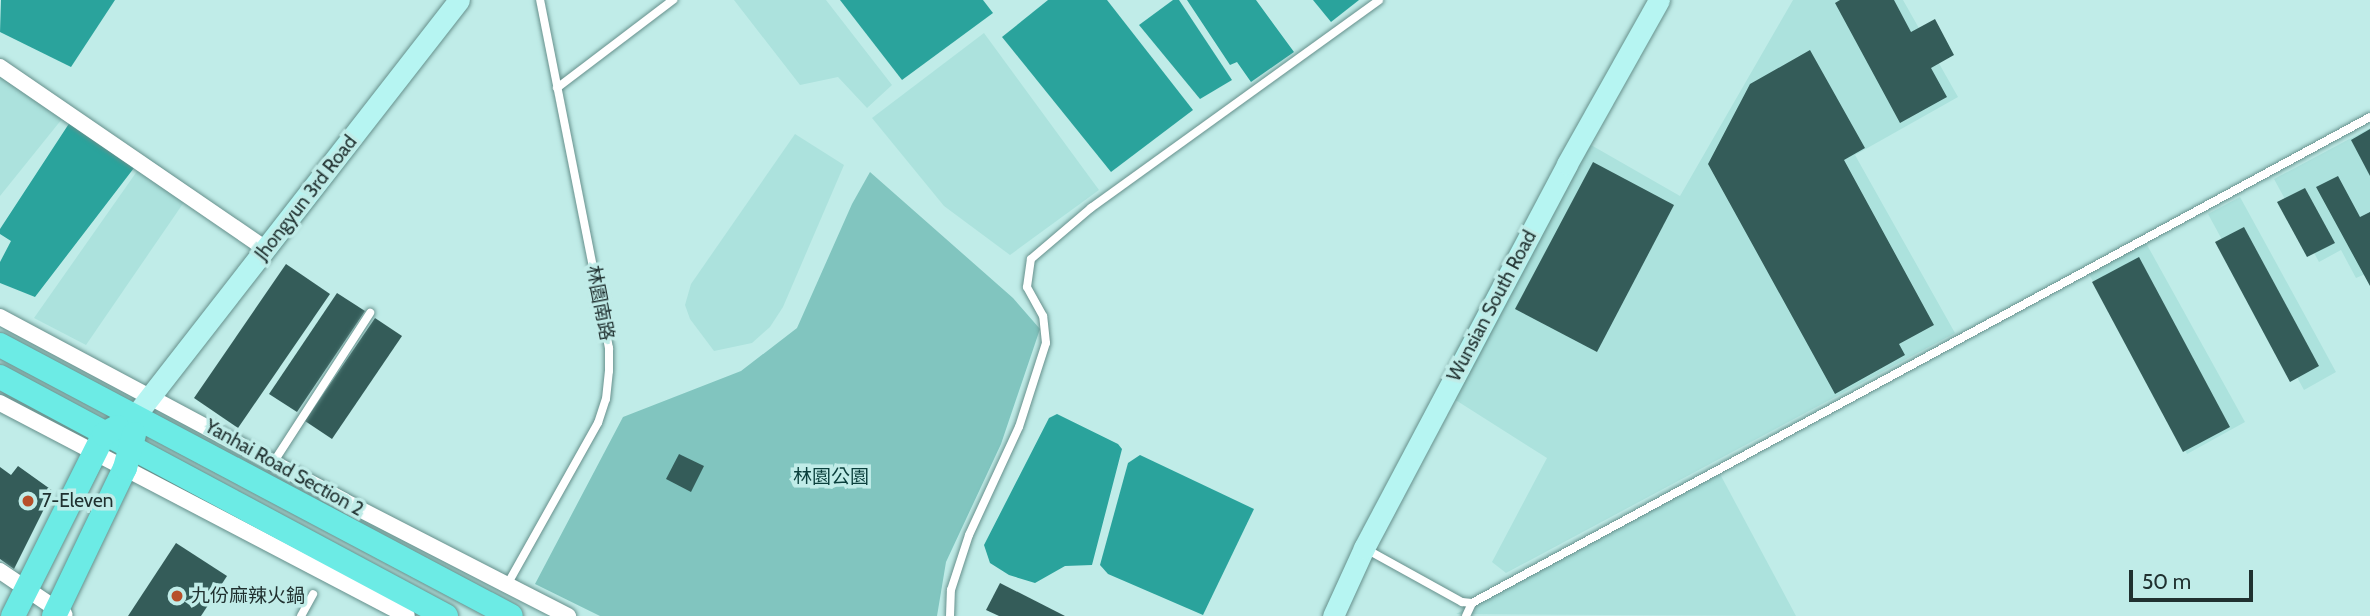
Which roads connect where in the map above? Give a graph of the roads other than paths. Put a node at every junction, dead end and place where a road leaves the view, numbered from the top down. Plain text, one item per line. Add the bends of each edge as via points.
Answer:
1 (459, 0) edge
2 (540, 0) edge
3 (673, 0) edge
4 (1378, 0) edge
5 (1659, 0) edge
6 (0, 67) edge
7 (557, 88) junction
8 (2370, 117) edge
9 (266, 249) junction
10 (370, 313) dead end
11 (0, 317) edge
12 (0, 345) edge
13 (0, 377) edge
14 (152, 396) junction
15 (0, 403) edge
16 (135, 416) junction
17 (100, 444) junction
18 (129, 458) junction
19 (273, 463) junction
20 (1364, 548) junction
21 (0, 571) edge
22 (507, 585) junction
23 (28, 590) junction
24 (313, 594) dead end
25 (1472, 603) junction
26 (500, 613) edge
27 (60, 614) edge
28 (13, 616) edge
29 (301, 616) edge
30 (407, 616) edge
31 (446, 616) edge
32 (568, 616) edge
33 (950, 616) edge
34 (1333, 616) edge
35 (1466, 616) edge

1 - 9 street, Jhongyun 3rd Road
2 - 7 lane, 林園南路
3 - 7 lane
4 - 33 lane via 1091,208 1031,259 1027,287 1044,316 1046,343 1019,427 969,535 951,590
5 - 20 street, Wunsian South Road
6 - 9 street
7 - 22 lane, 林園南路 via 609,348 608,385 597,423
8 - 25 lane
9 - 14 street, Jhongyun 3rd Road
10 - 19 lane
11 - 14 street, Yanhai Road Section 2
12 - 16 main road, Yanhai Road Section 2
13 - 17 main road
14 - 16 street, Jhongyun 3rd Road
14 - 19 street, Yanhai Road Section 2
15 - 17 street
16 - 17 main road
16 - 18 main road
16 - 26 main road, Yanhai Road Section 2
17 - 18 main road
17 - 23 main road
18 - 27 main road
18 - 30 street
18 - 31 main road
19 - 22 street, Yanhai Road Section 2
20 - 25 lane via 1462,602
20 - 34 street, Wunsian South Road
21 - 23 street
22 - 26 street
22 - 32 street, Yanhai Road Section 2
23 - 27 street
23 - 28 main road
24 - 29 lane
25 - 35 lane

